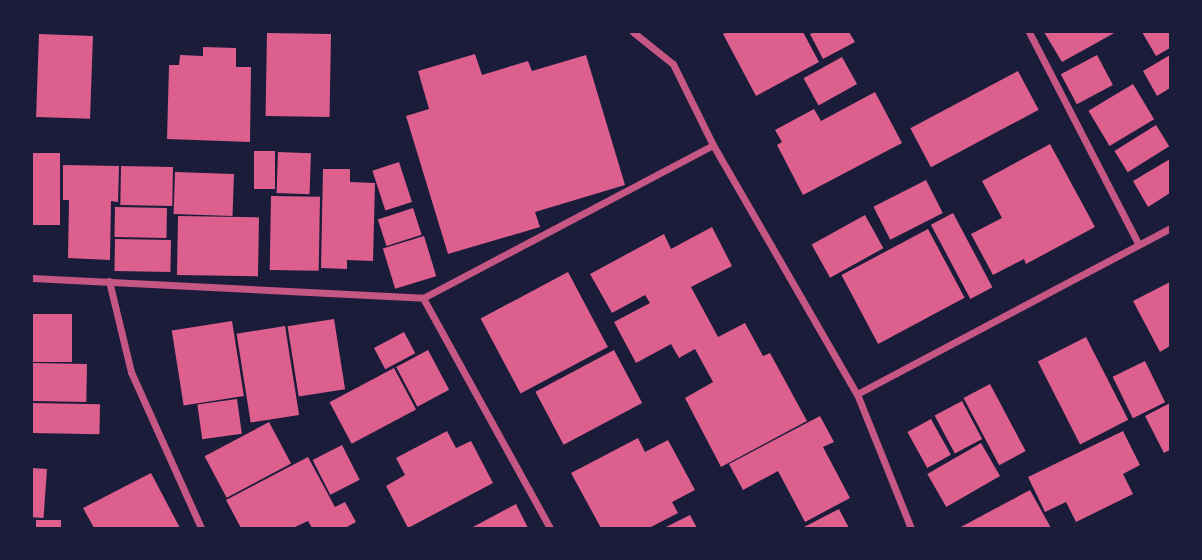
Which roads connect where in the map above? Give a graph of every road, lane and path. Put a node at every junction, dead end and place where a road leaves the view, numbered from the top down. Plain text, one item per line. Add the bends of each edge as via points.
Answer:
1 (633, 32) edge
2 (1029, 32) edge
3 (713, 145) junction
4 (1171, 228) edge
5 (1138, 243) junction
6 (32, 278) edge
7 (109, 281) junction
8 (423, 298) junction
9 (857, 394) junction
10 (201, 528) edge
11 (550, 528) edge
12 (911, 528) edge

1 - 3 street via 673,64
2 - 5 street
3 - 8 street
3 - 9 street
4 - 5 street
5 - 9 street
6 - 7 street
7 - 8 street
7 - 10 street via 131,372
8 - 11 street
9 - 12 street

